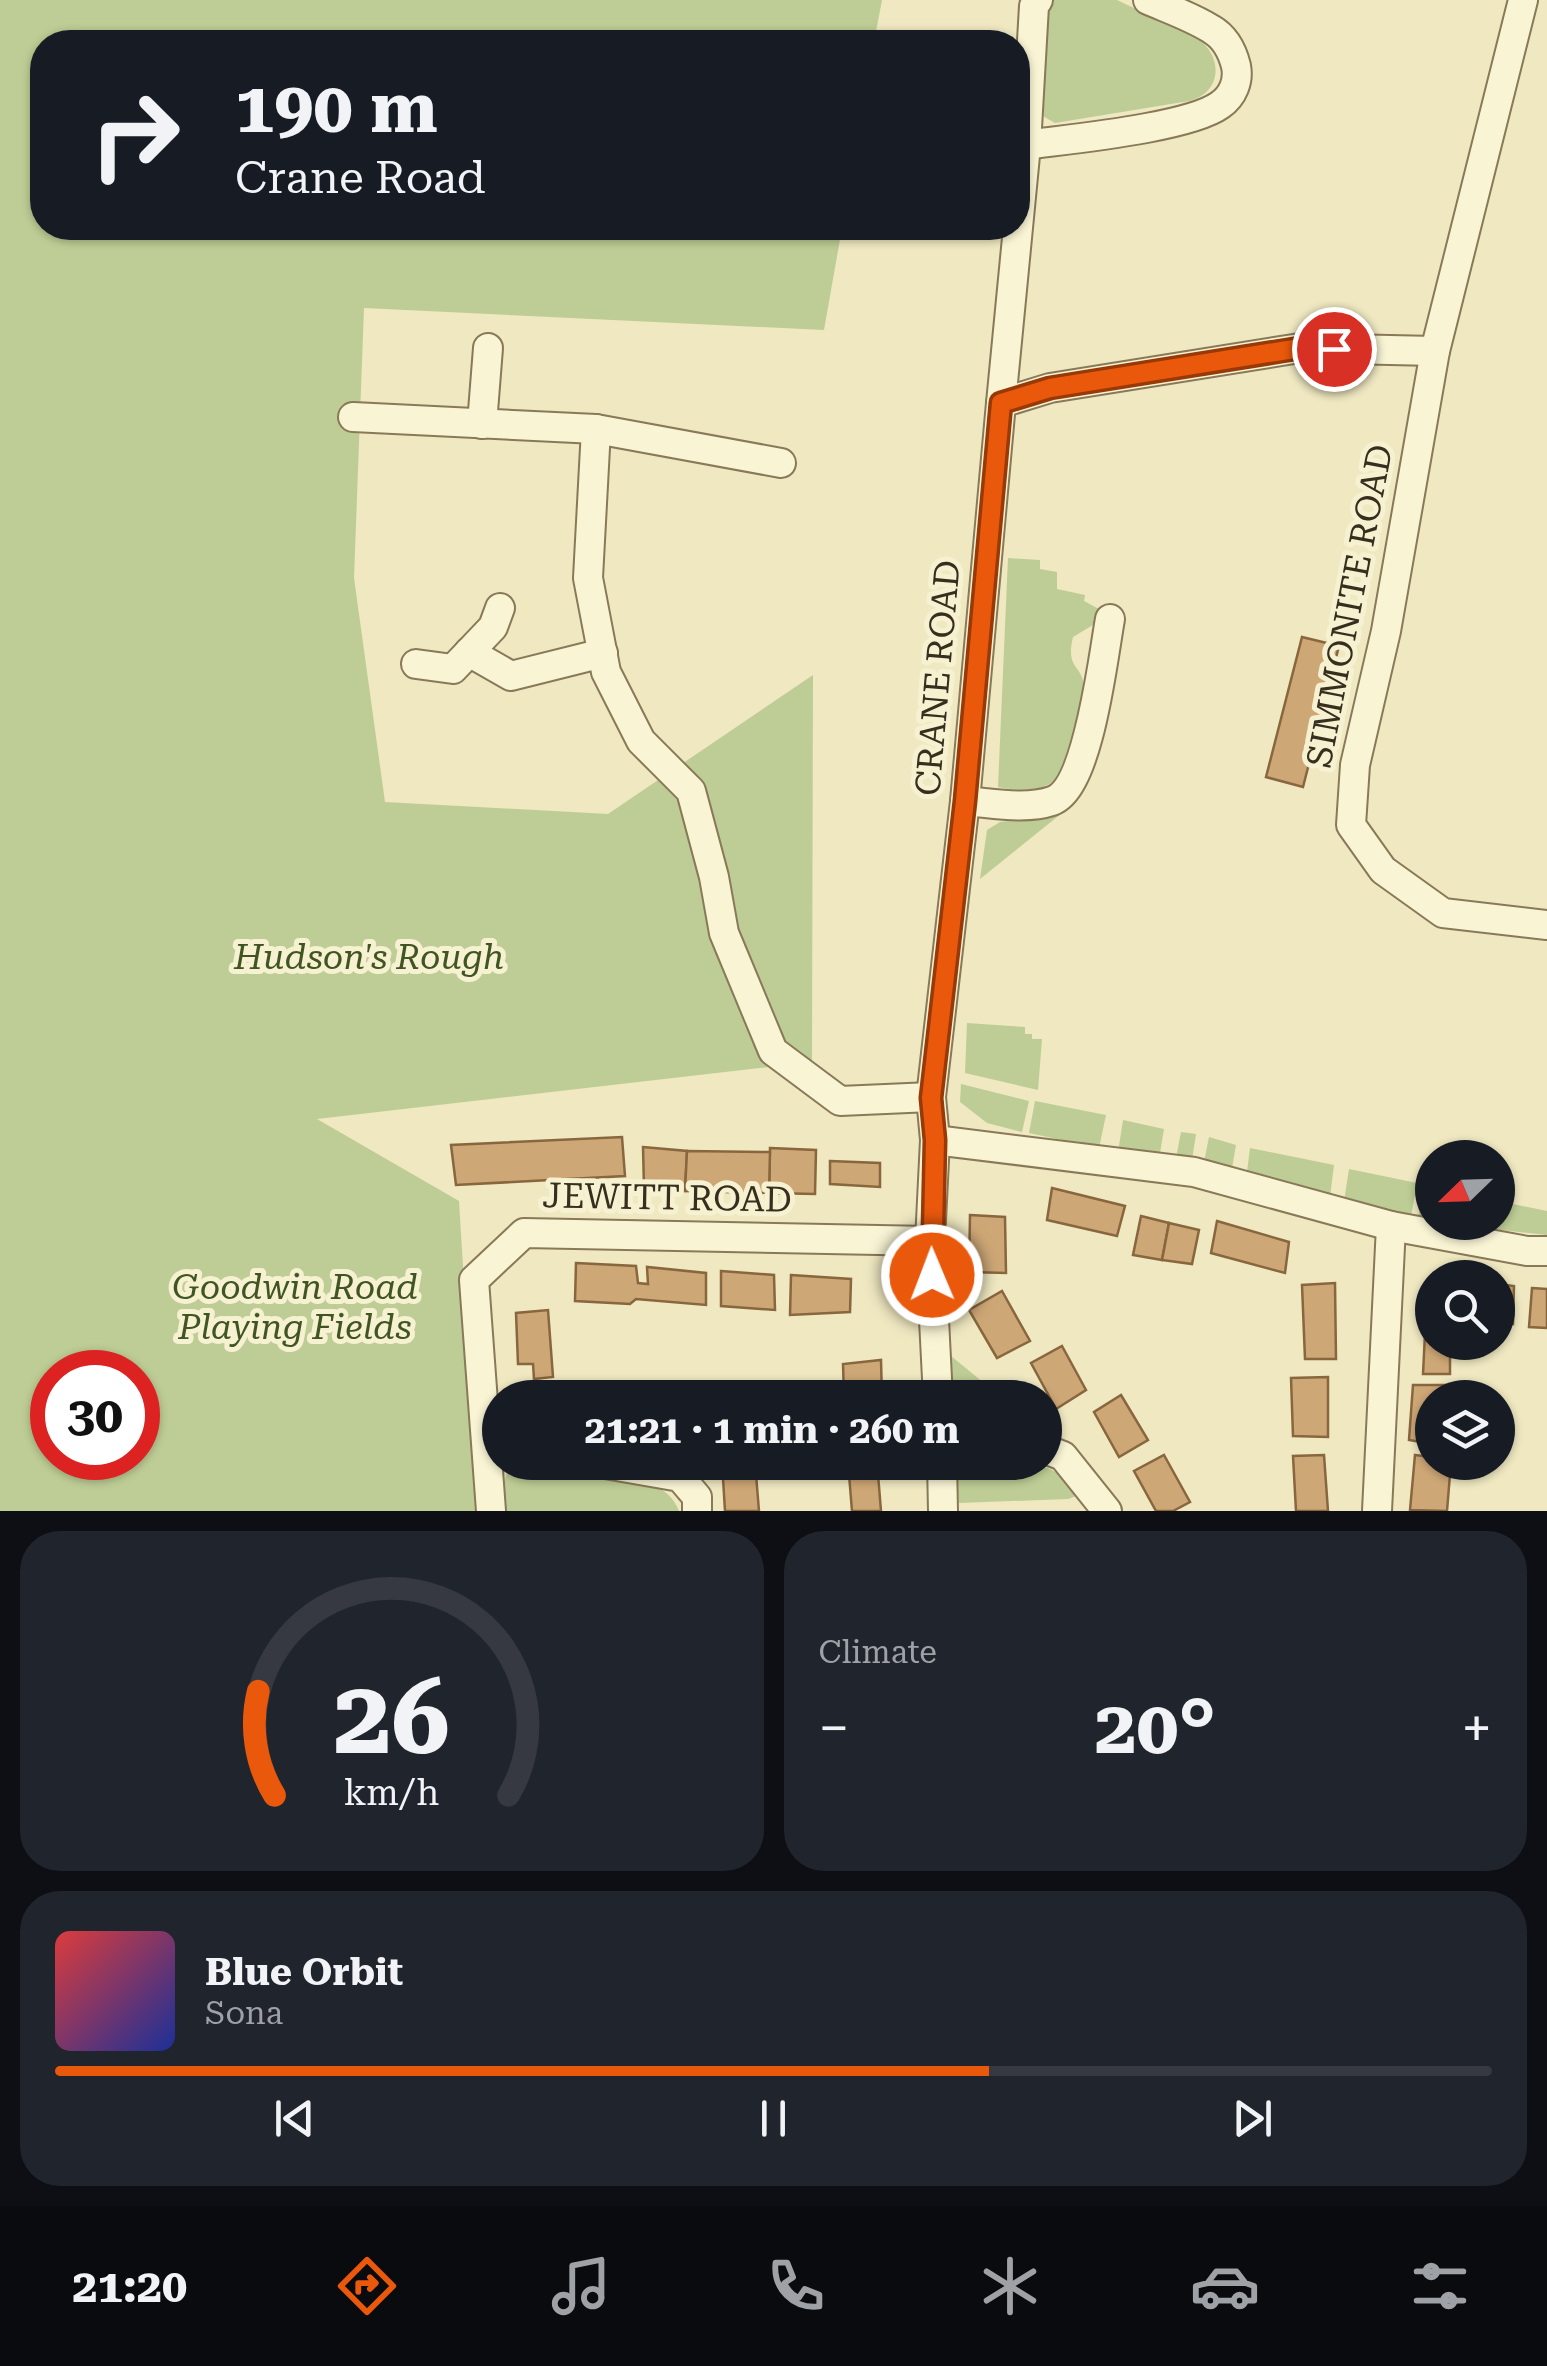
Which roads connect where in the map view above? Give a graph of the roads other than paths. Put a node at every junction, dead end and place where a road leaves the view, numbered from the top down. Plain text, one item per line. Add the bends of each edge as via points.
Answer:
1 (1038, 0) edge
2 (1148, 0) edge
3 (1523, 0) edge
4 (1030, 76) edge
5 (1030, 145) edge
6 (1017, 240) edge
7 (488, 348) dead end
8 (1435, 350) junction
9 (1001, 403) junction
10 (353, 417) dead end
11 (482, 424) junction
12 (596, 430) junction
13 (781, 463) dead end
14 (500, 608) dead end
15 (1110, 618) dead end
16 (469, 652) junction
17 (603, 654) junction
18 (416, 664) dead end
19 (965, 801) junction
20 (1547, 926) edge
21 (931, 1098) junction
22 (935, 1140) junction
23 (1391, 1226) junction
24 (930, 1241) junction
25 (1547, 1251) edge
26 (485, 1380) edge
27 (937, 1380) edge
28 (1062, 1456) edge
29 (491, 1480) edge
30 (683, 1480) edge
31 (942, 1480) edge
32 (490, 1511) edge
33 (697, 1511) edge
34 (943, 1511) edge
35 (1106, 1511) edge
36 (1377, 1511) edge

1 - 4 street, CRANE ROAD
2 - 5 street via 1226,41 1238,74 1234,92 1200,114
3 - 8 street, SIMMONITE ROAD
6 - 9 street, CRANE ROAD
7 - 11 street
8 - 9 street via 1300,348 1050,388
8 - 20 street, SIMMONITE ROAD via 1386,632 1355,765 1351,825 1383,870 1443,913
9 - 19 street, CRANE ROAD
10 - 11 street
11 - 12 street
12 - 13 street
12 - 17 street via 588,578
14 - 16 street via 493,627
15 - 19 street via 1082,763 1070,788 1054,800 1028,805
16 - 17 street via 512,676
16 - 18 street via 453,669
17 - 21 street via 641,740 691,791 724,934 772,1051 840,1101
19 - 21 street, CRANE ROAD
21 - 22 street, CRANE ROAD
22 - 23 street via 1194,1172
22 - 24 street, CRANE ROAD
23 - 25 street
23 - 36 street
24 - 26 street, JEWITT ROAD via 524,1233 474,1280
24 - 27 street, CRANE ROAD
28 - 35 street
29 - 32 street, JEWITT ROAD
30 - 33 street via 697,1497
31 - 34 street

